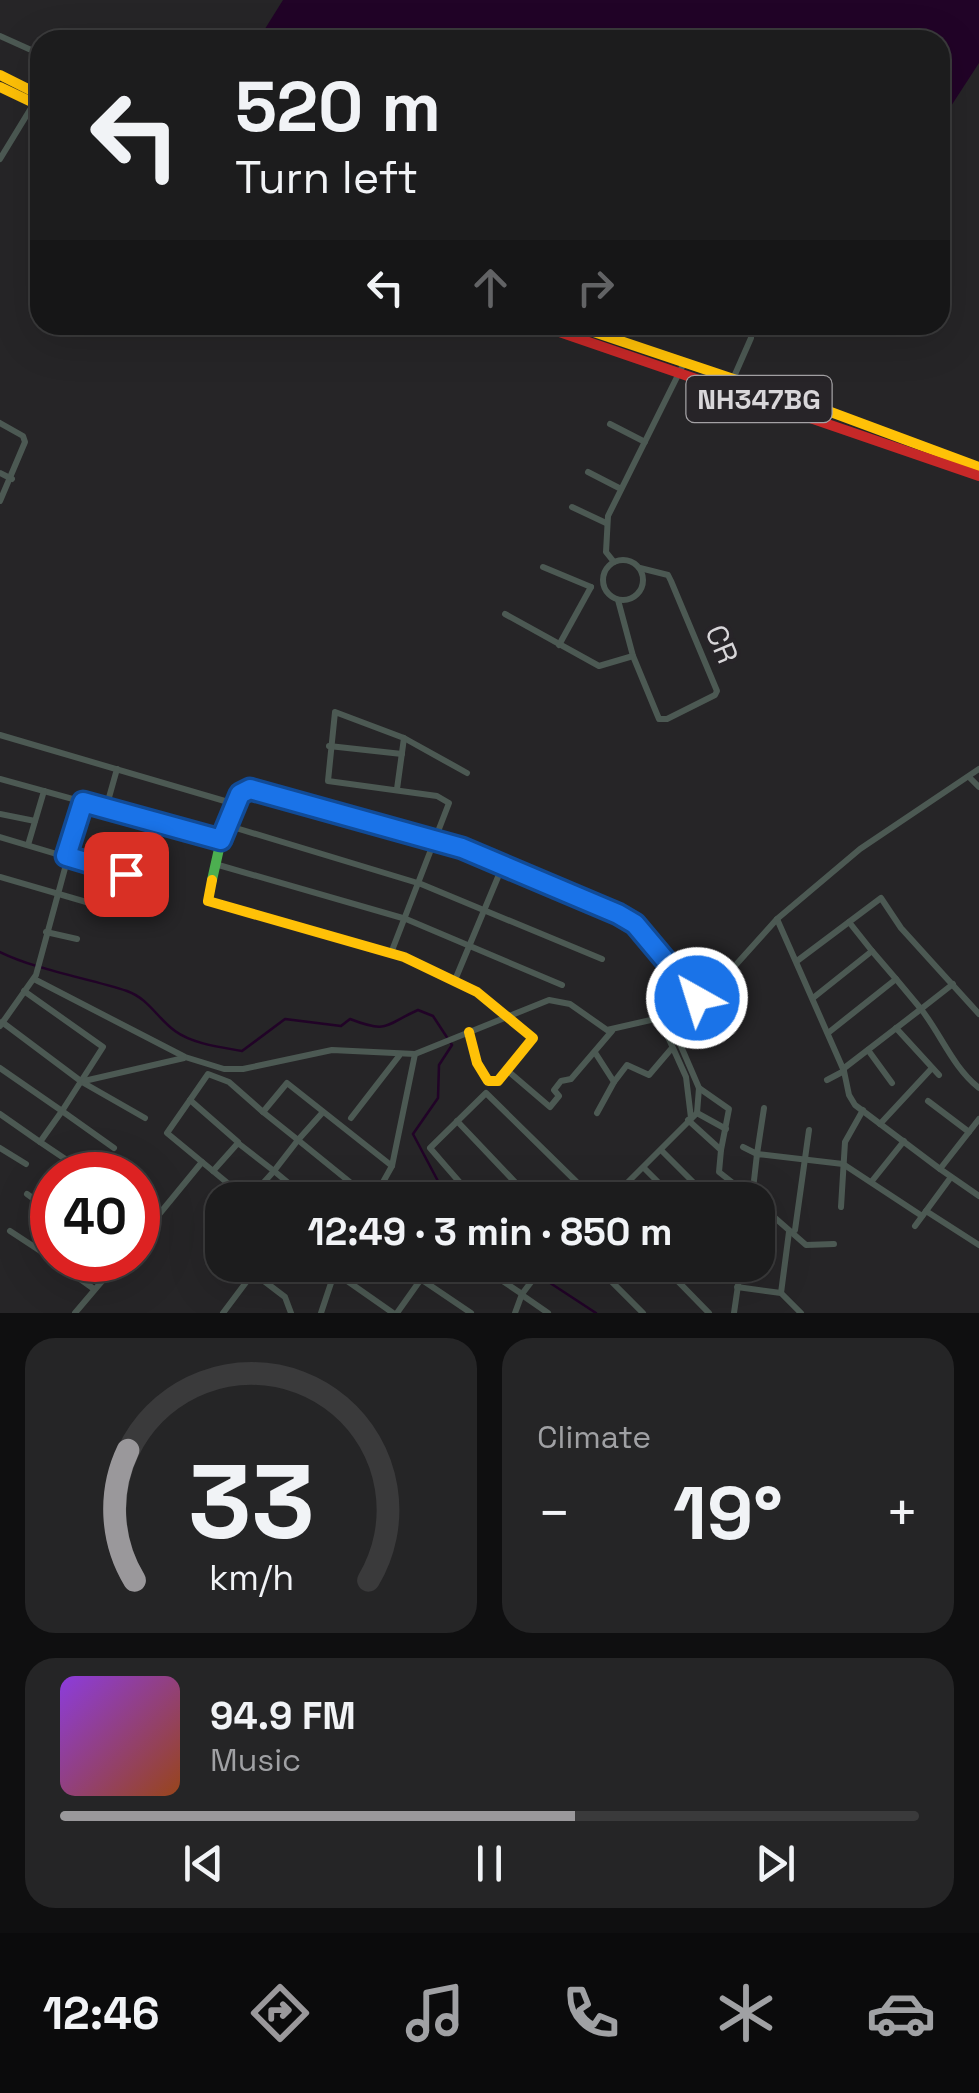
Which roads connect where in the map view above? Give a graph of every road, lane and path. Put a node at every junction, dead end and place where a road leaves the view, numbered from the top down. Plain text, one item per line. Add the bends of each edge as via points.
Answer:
1 (0, 36) edge
2 (30, 50) edge
3 (0, 75) edge
4 (0, 87) edge
5 (30, 95) edge
6 (30, 97) edge
7 (30, 112) edge
8 (0, 159) edge
9 (572, 335) edge
10 (598, 335) edge
11 (751, 338) dead end
12 (682, 368) junction
13 (732, 379) junction
14 (0, 424) edge
15 (610, 424) dead end
16 (645, 442) junction
17 (979, 466) edge
18 (588, 472) dead end
19 (0, 473) edge
20 (979, 476) edge
21 (12, 479) junction
22 (622, 489) junction
23 (0, 500) edge
24 (572, 507) dead end
25 (606, 524) junction
26 (614, 562) junction
27 (543, 567) dead end
28 (640, 568) junction
29 (603, 584) junction
30 (591, 587) junction
31 (618, 600) junction
32 (505, 614) dead end
33 (559, 645) junction
34 (634, 656) junction
35 (0, 735) edge
36 (404, 738) junction
37 (329, 746) junction
38 (402, 754) junction
39 (979, 768) edge
40 (117, 769) junction
41 (468, 772) dead end
42 (968, 777) junction
43 (0, 779) edge
44 (979, 787) edge
45 (397, 789) junction
46 (44, 791) junction
47 (83, 802) junction
48 (235, 804) junction
49 (106, 808) junction
50 (0, 814) edge
51 (35, 821) junction
52 (226, 825) junction
53 (0, 837) edge
54 (221, 840) junction
55 (437, 843) junction
56 (28, 845) junction
57 (66, 856) junction
58 (215, 864) junction
59 (503, 865) junction
60 (126, 874) dead end
61 (0, 878) edge
62 (421, 884) junction
63 (56, 893) junction
64 (100, 906) dead end
65 (485, 909) junction
66 (406, 918) junction
67 (777, 919) junction
68 (849, 922) junction
69 (46, 932) junction
70 (77, 939) dead end
71 (469, 944) junction
72 (872, 950) junction
73 (391, 954) junction
74 (602, 959) dead end
75 (797, 960) junction
76 (34, 979) junction
77 (455, 980) junction
78 (896, 980) junction
79 (953, 984) junction
80 (562, 985) dead end
81 (24, 991) junction
82 (697, 998) junction
83 (813, 998) junction
84 (921, 1009) junction
85 (979, 1014) edge
86 (507, 1016) junction
87 (664, 1018) junction
88 (1, 1024) edge
89 (896, 1028) junction
90 (613, 1030) junction
91 (469, 1032) junction
92 (828, 1033) junction
93 (672, 1048) junction
94 (868, 1050) junction
95 (415, 1054) junction
96 (596, 1054) junction
97 (400, 1055) junction
98 (185, 1058) junction
99 (0, 1068) edge
100 (932, 1068) junction
101 (508, 1070) junction
102 (844, 1070) junction
103 (939, 1075) dead end
104 (827, 1080) dead end
105 (82, 1082) junction
106 (614, 1082) junction
107 (892, 1082) dead end
108 (700, 1088) junction
109 (979, 1088) edge
110 (190, 1100) junction
111 (928, 1101) dead end
112 (764, 1108) dead end
113 (62, 1110) junction
114 (863, 1110) junction
115 (263, 1112) junction
116 (323, 1112) junction
117 (597, 1113) dead end
118 (0, 1114) edge
119 (692, 1117) junction
120 (145, 1118) dead end
121 (350, 1118) dead end
122 (979, 1119) edge
123 (457, 1121) junction
124 (880, 1124) junction
125 (726, 1129) junction
126 (809, 1130) dead end
127 (969, 1132) junction
128 (298, 1140) junction
129 (904, 1141) junction
130 (40, 1142) junction
131 (238, 1143) junction
132 (742, 1147) dead end
133 (0, 1148) edge
134 (114, 1148) dead end
135 (662, 1150) junction
136 (721, 1150) junction
137 (55, 1152) edge
138 (757, 1154) junction
139 (805, 1160) junction
140 (202, 1162) junction
141 (26, 1164) dead end
142 (844, 1164) junction
143 (392, 1166) junction
144 (644, 1168) junction
145 (940, 1168) junction
146 (213, 1171) junction
147 (274, 1171) junction
148 (951, 1177) junction
149 (872, 1181) junction
150 (226, 1182) edge
151 (264, 1182) edge
152 (287, 1182) edge
153 (354, 1182) edge
154 (385, 1182) edge
155 (459, 1182) edge
156 (515, 1182) edge
157 (576, 1182) edge
158 (629, 1182) edge
159 (656, 1182) edge
160 (693, 1182) edge
161 (732, 1182) edge
162 (755, 1182) edge
163 (979, 1196) edge
164 (841, 1207) dead end
165 (160, 1213) edge
166 (924, 1214) junction
167 (775, 1217) edge
168 (914, 1226) dead end
169 (792, 1230) junction
170 (10, 1231) dead end
171 (30, 1244) edge
172 (834, 1244) dead end
173 (979, 1245) edge
174 (84, 1282) edge
175 (100, 1282) edge
176 (246, 1282) edge
177 (265, 1282) edge
178 (332, 1282) edge
179 (349, 1282) edge
180 (418, 1282) edge
181 (424, 1282) edge
182 (504, 1282) edge
183 (530, 1282) edge
184 (612, 1282) edge
185 (679, 1282) edge
186 (738, 1282) edge
187 (737, 1287) junction
188 (94, 1289) junction
189 (522, 1294) junction
190 (781, 1294) junction
191 (75, 1313) edge
192 (222, 1313) edge
193 (291, 1313) edge
194 (322, 1313) edge
195 (395, 1313) edge
196 (471, 1313) edge
197 (515, 1313) edge
198 (548, 1313) edge
199 (643, 1313) edge
200 (710, 1313) edge
201 (734, 1313) edge
202 (801, 1313) edge

1 - 2 street
3 - 5 street
4 - 6 street
7 - 8 street
9 - 12 street, NH347BG
10 - 12 street, NH347BG
11 - 13 street
12 - 13 street, NH347BG
12 - 16 street
12 - 20 street, NH347BG
13 - 17 street, NH347BG
14 - 21 street via 25,442
15 - 16 street
16 - 22 street
18 - 22 street
19 - 21 street
21 - 23 street
22 - 25 street
24 - 25 street
25 - 26 street via 606,552
26 - 28 street via 628,560
26 - 29 street
27 - 30 street
28 - 31 street via 639,594
28 - 34 street, CR via 672,581 717,693 658,718
29 - 30 street
29 - 31 street
30 - 33 street
31 - 34 street, CR
32 - 33 street
33 - 34 street via 599,666
35 - 40 street
36 - 37 street via 337,711
36 - 38 street
36 - 41 street
37 - 38 street
37 - 45 street via 328,781
38 - 45 street
39 - 42 street
40 - 48 street
40 - 49 street
42 - 44 street
42 - 67 street via 860,849
43 - 46 street
45 - 55 street via 449,804
46 - 47 street
46 - 51 street
47 - 49 street
47 - 57 street
48 - 52 street
48 - 55 street via 250,789
49 - 54 street
50 - 51 street
51 - 56 street
52 - 54 street
52 - 62 street
53 - 56 street
54 - 58 street
55 - 59 street
55 - 62 street
56 - 57 street
57 - 60 street
57 - 63 street
58 - 66 street
58 - 73 street via 206,896 212,904
59 - 65 street
59 - 82 street via 635,924
61 - 63 street
62 - 65 street
62 - 66 street
63 - 64 street
63 - 69 street
65 - 71 street
65 - 74 street
66 - 71 street
66 - 73 street
67 - 75 street
67 - 82 street
68 - 72 street
68 - 75 street
68 - 79 street via 881,898
69 - 70 street
69 - 76 street
71 - 77 street
71 - 80 street
72 - 78 street
72 - 83 street
73 - 77 street
75 - 83 street
76 - 81 street
76 - 98 street
77 - 86 street
78 - 84 street
78 - 92 street
79 - 84 street
79 - 85 street
81 - 88 street
81 - 105 street via 102,1044
82 - 87 street
83 - 92 street
84 - 89 street
84 - 109 street
86 - 90 street via 558,1000
86 - 91 street
86 - 101 street via 533,1038
87 - 90 street
87 - 93 street
87 - 108 street
88 - 105 street
89 - 94 street
89 - 100 street
90 - 96 street
91 - 95 street
91 - 101 street via 488,1080 498,1081
92 - 102 street
93 - 106 street via 649,1075 627,1065
93 - 119 street via 690,1090
94 - 102 street
94 - 107 street
95 - 97 street
95 - 143 street
96 - 101 street via 561,1081 550,1107
96 - 106 street
97 - 98 street via 332,1050 224,1068
97 - 121 street
98 - 105 street
99 - 113 street
100 - 103 street
100 - 124 street
102 - 104 street
102 - 114 street via 851,1101
105 - 113 street
105 - 120 street
106 - 117 street
108 - 119 street
108 - 125 street via 729,1109
110 - 115 street via 208,1074 216,1075
110 - 131 street
110 - 140 street via 167,1133
111 - 127 street
112 - 138 street
113 - 130 street
113 - 134 street
114 - 124 street
114 - 142 street via 848,1134
115 - 116 street via 287,1083
115 - 128 street
116 - 128 street
116 - 143 street
118 - 130 street
119 - 125 street
119 - 135 street
119 - 136 street
122 - 127 street
123 - 155 street via 431,1151
123 - 156 street
123 - 157 street via 489,1094
124 - 129 street
125 - 136 street
126 - 139 street
127 - 145 street
128 - 147 street
128 - 153 street
129 - 145 street
129 - 149 street
130 - 137 street
131 - 146 street
131 - 147 street
132 - 138 street
133 - 141 street
135 - 144 street
135 - 160 street
136 - 161 street via 719,1172
138 - 139 street
138 - 162 street
139 - 142 street
139 - 169 street
140 - 146 street
140 - 165 street
142 - 149 street
142 - 164 street
143 - 154 street
144 - 158 street
144 - 159 street
145 - 148 street
146 - 150 street
147 - 151 street
147 - 152 street
148 - 163 street
148 - 166 street
149 - 166 street
166 - 168 street
166 - 173 street
167 - 169 street
169 - 172 street via 806,1245
169 - 190 street
170 - 171 street
174 - 188 street
175 - 188 street
176 - 192 street
177 - 193 street via 285,1297
178 - 194 street
179 - 195 street
180 - 195 street
181 - 196 street
182 - 189 street
183 - 189 street
184 - 199 street
185 - 200 street
186 - 187 street
187 - 190 street
187 - 201 street
188 - 191 street
189 - 197 street
189 - 198 street
190 - 202 street

